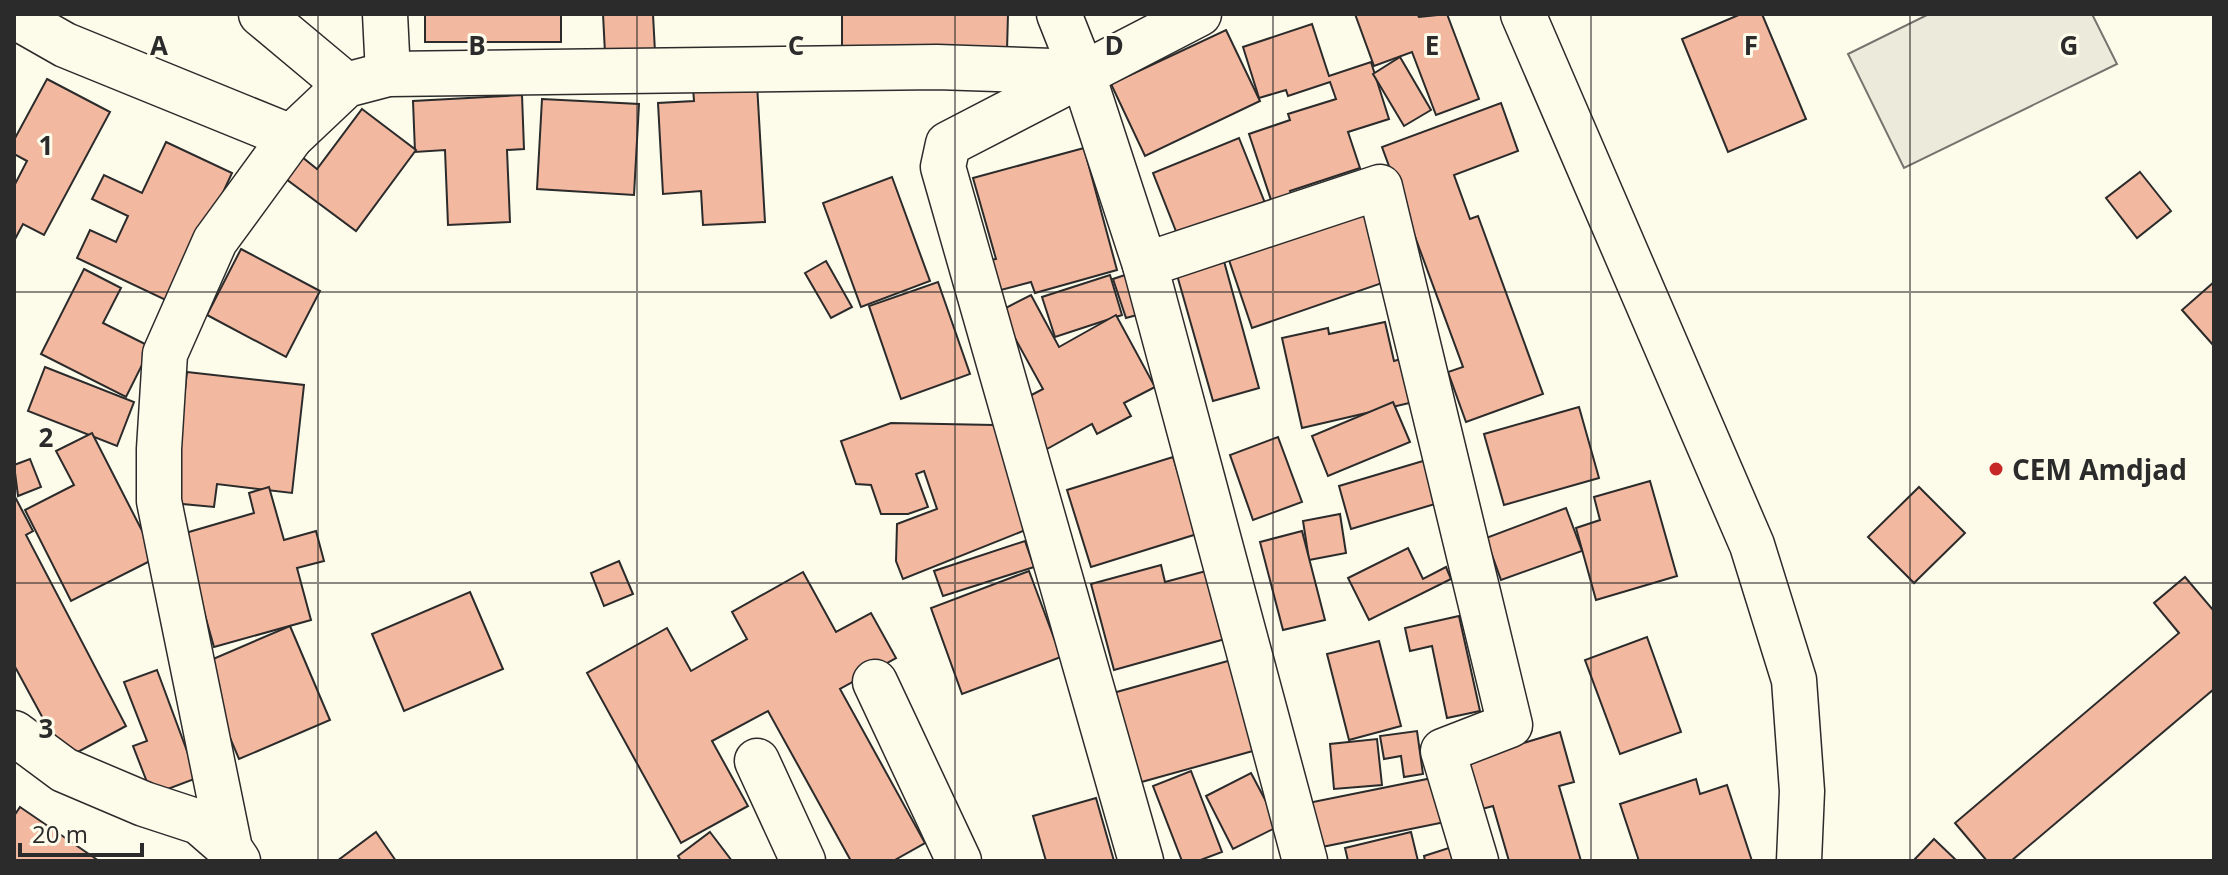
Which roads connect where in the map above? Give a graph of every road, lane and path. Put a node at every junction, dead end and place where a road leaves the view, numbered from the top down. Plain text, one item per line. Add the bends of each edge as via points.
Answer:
1 (261, 14) edge
2 (385, 14) edge
3 (1059, 14) edge
4 (1199, 14) edge
5 (1523, 14) edge
6 (16, 26) edge
7 (78, 30) edge
8 (1082, 72) junction
9 (388, 74) junction
10 (346, 85) junction
11 (291, 137) junction
12 (1145, 265) junction
13 (875, 682) dead end
14 (14, 733) edge
15 (757, 761) dead end
16 (234, 855) edge
17 (956, 860) edge
18 (803, 861) edge
19 (1141, 861) edge
20 (1305, 861) edge
21 (1476, 861) edge
22 (1799, 861) edge

1 - 10 street
2 - 9 street
3 - 8 street
4 - 8 street
5 - 22 street via 1752,545 1794,680 1802,791
6 - 7 street
7 - 11 street
8 - 9 street via 937,67
8 - 12 street
8 - 19 street via 948,144 943,167
9 - 10 street
10 - 11 street
11 - 16 street via 215,241 165,354 159,501
12 - 20 street
12 - 21 street via 1380,187 1510,725 1443,751
13 - 17 street
14 - 16 street via 64,770 199,822
15 - 18 street

